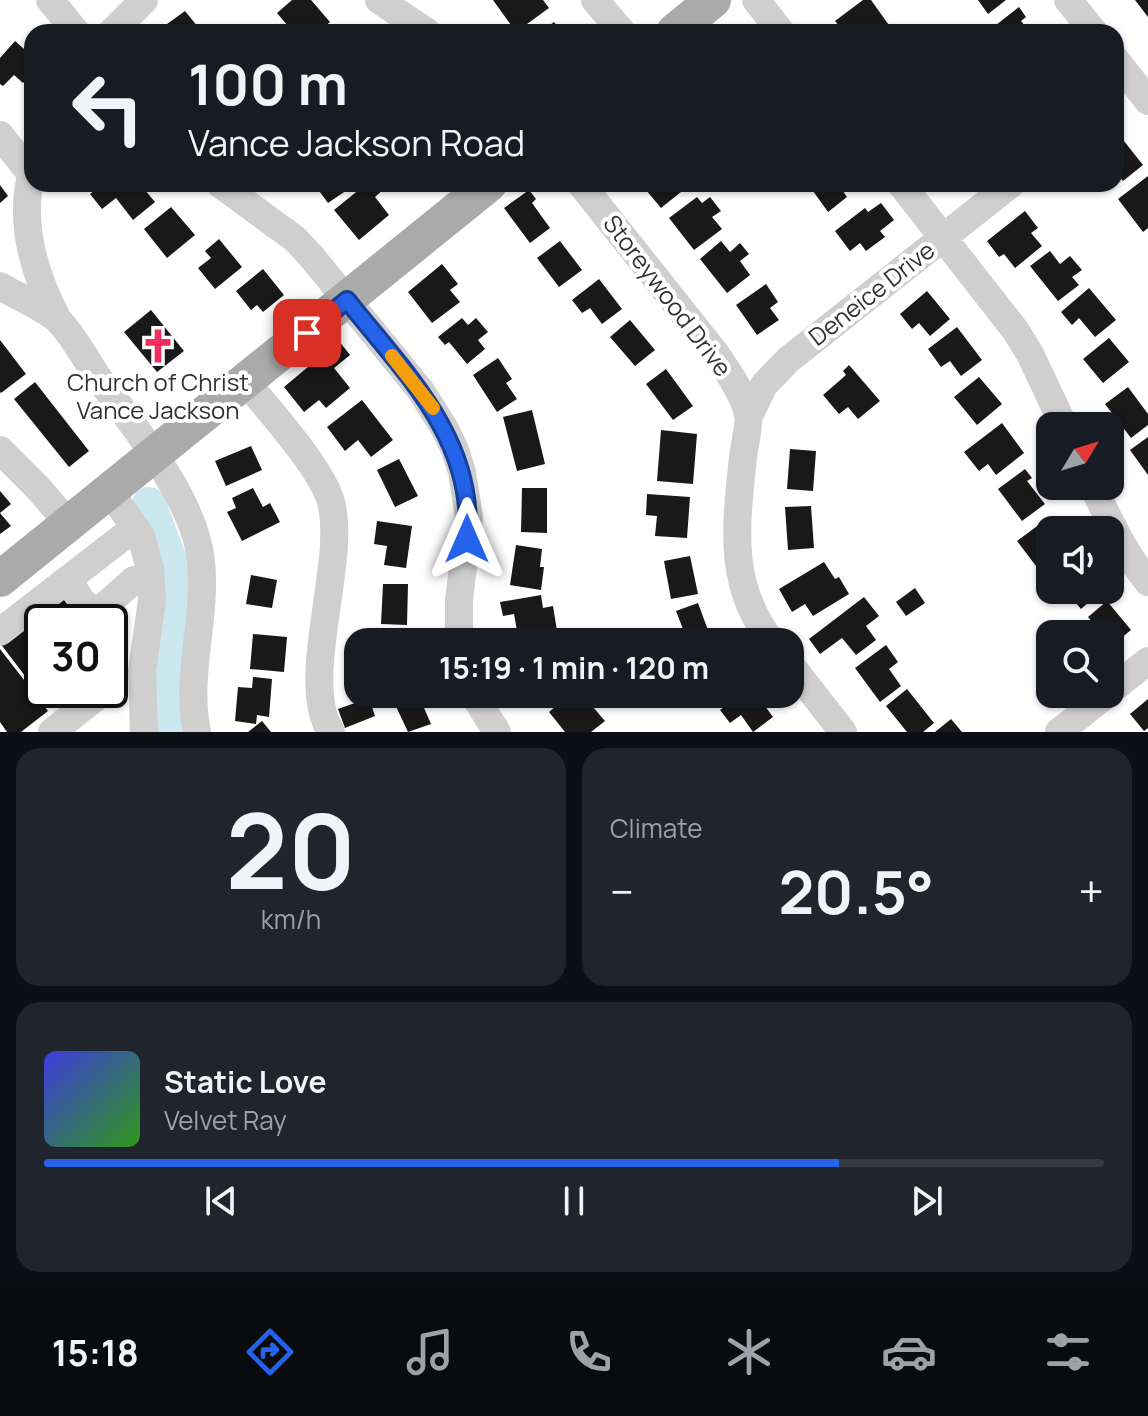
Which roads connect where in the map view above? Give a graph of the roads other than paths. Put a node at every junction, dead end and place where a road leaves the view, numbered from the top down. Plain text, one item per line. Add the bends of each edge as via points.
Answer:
1 (50, 0) edge
2 (144, 0) edge
3 (379, 0) edge
4 (595, 0) edge
5 (713, 0) edge
6 (756, 0) edge
7 (1068, 0) edge
8 (70, 24) edge
9 (120, 24) edge
10 (415, 24) edge
11 (615, 24) edge
12 (684, 24) edge
13 (775, 24) edge
14 (1088, 24) edge
15 (1124, 71) edge
16 (1137, 90) edge
17 (0, 135) edge
18 (24, 164) edge
19 (30, 192) edge
20 (231, 192) edge
21 (479, 192) edge
22 (587, 192) edge
23 (907, 192) edge
24 (1001, 192) edge
25 (943, 237) junction
26 (0, 286) edge
27 (347, 300) junction
28 (58, 320) junction
29 (246, 382) junction
30 (1057, 412) edge
31 (749, 416) junction
32 (0, 450) edge
33 (154, 457) junction
34 (110, 492) junction
35 (1100, 500) edge
36 (69, 524) junction
37 (137, 529) junction
38 (1, 578) edge
39 (69, 580) junction
40 (151, 580) junction
41 (1148, 582) edge
42 (24, 604) edge
43 (36, 604) edge
44 (24, 613) edge
45 (459, 628) edge
46 (765, 628) edge
47 (0, 632) edge
48 (144, 659) junction
49 (1148, 661) edge
50 (128, 672) edge
51 (1124, 680) edge
52 (804, 682) edge
53 (82, 708) edge
54 (482, 708) edge
55 (1089, 708) edge
56 (52, 732) edge
57 (144, 732) edge
58 (197, 732) edge
59 (331, 732) edge
60 (497, 732) edge
61 (843, 732) edge
62 (1059, 732) edge

1 - 8 street
2 - 9 street
3 - 10 street
4 - 11 street
5 - 12 main road
6 - 13 street
7 - 14 street
15 - 16 street
17 - 18 street
19 - 28 street via 29,245 42,291
20 - 27 street via 295,239
21 - 27 main road
22 - 31 street, Storeywood Drive via 716,354
23 - 25 street
24 - 25 street, Deneice Drive
25 - 30 street via 1016,331
25 - 31 street, Deneice Drive via 788,360 764,385
26 - 28 street
27 - 29 main road
27 - 45 street via 421,391 458,461 469,517
28 - 33 street
29 - 33 main road
29 - 59 street via 296,444 331,500 334,519 321,661 321,705
31 - 46 street via 736,551 747,595
32 - 36 street
33 - 34 main road
33 - 58 street via 188,513 201,559 203,599 193,688
34 - 36 main road
34 - 37 street
35 - 41 street
36 - 38 main road
37 - 39 street
37 - 40 street
38 - 42 street
39 - 40 street via 93,611 134,580
39 - 43 street
40 - 48 street
44 - 47 street
48 - 50 street
48 - 57 street
49 - 51 street
52 - 61 street
53 - 56 street
54 - 60 street
55 - 62 street

